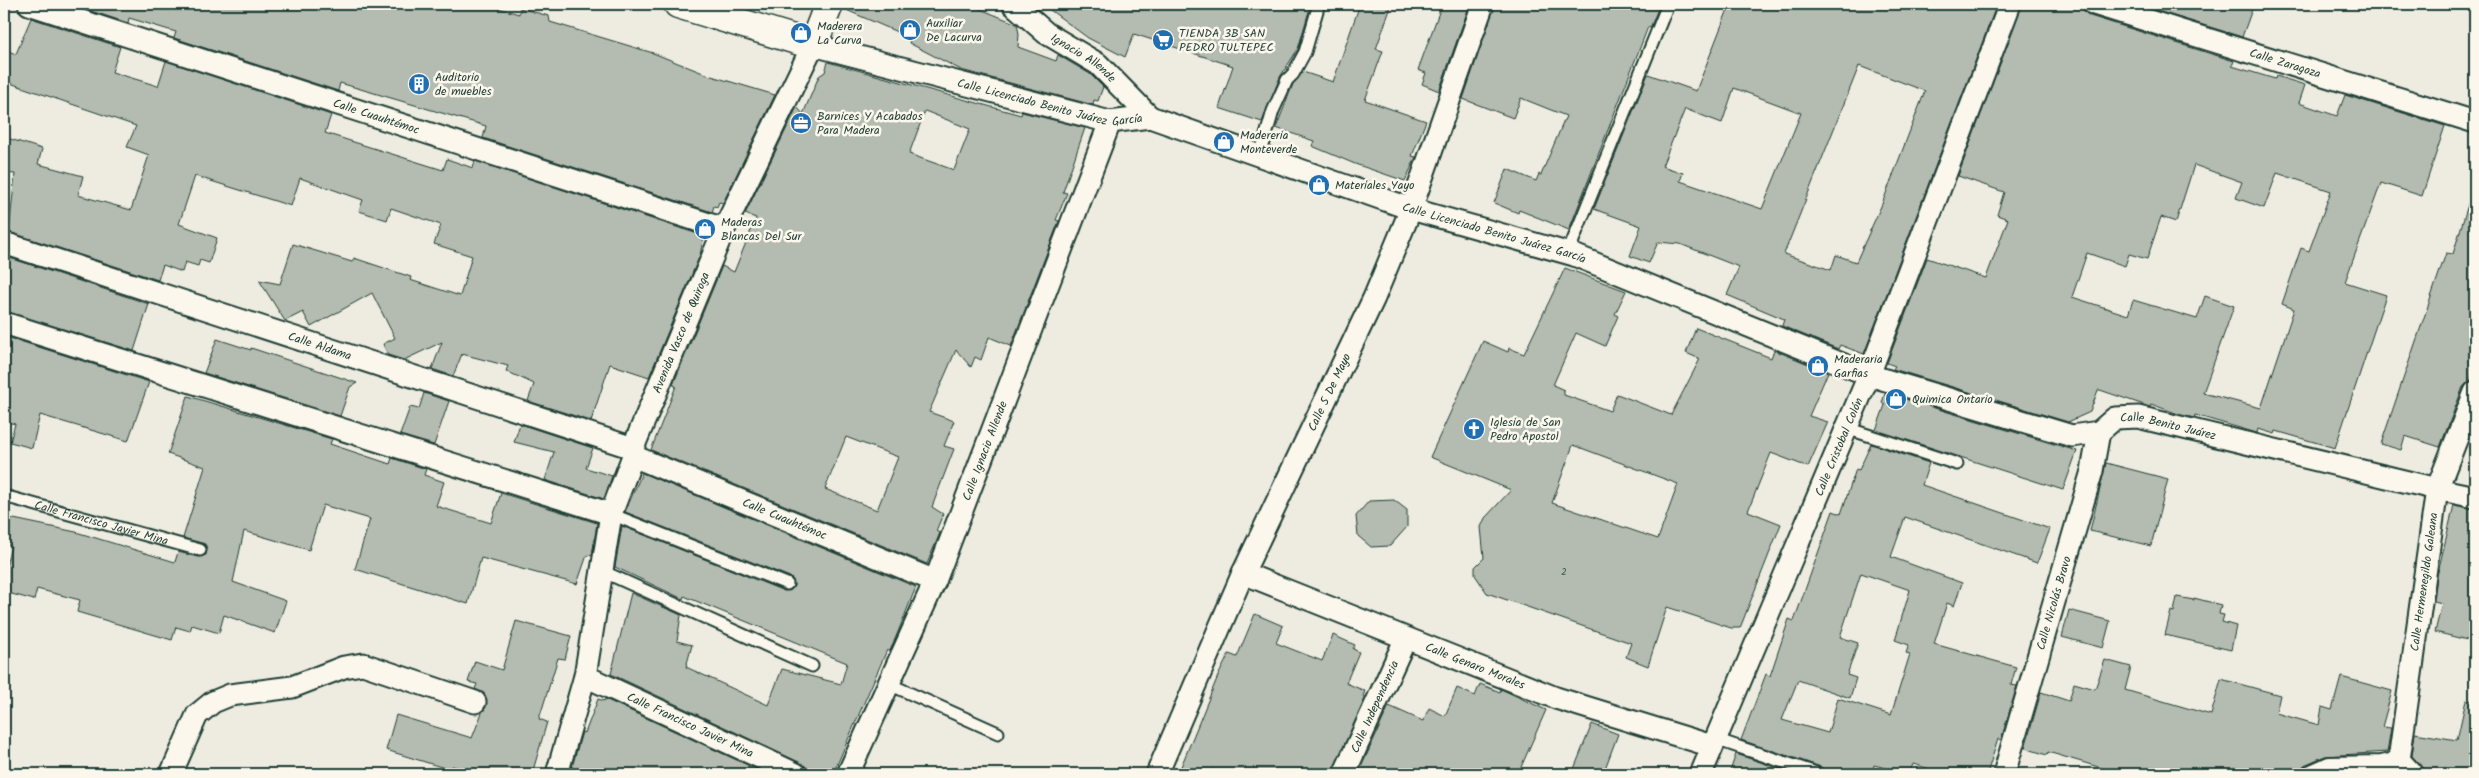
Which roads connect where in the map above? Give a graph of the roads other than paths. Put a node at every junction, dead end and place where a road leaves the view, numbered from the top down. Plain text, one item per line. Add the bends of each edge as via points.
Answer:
1 (29, 4) edge
2 (678, 4) edge
3 (829, 4) edge
4 (1013, 4) edge
5 (1319, 4) edge
6 (1483, 4) edge
7 (1668, 4) edge
8 (2010, 4) edge
9 (2094, 4) edge
10 (2117, 8) edge
11 (813, 45) junction
12 (1150, 117) junction
13 (1110, 122) junction
14 (2475, 122) edge
15 (1260, 156) junction
16 (1411, 209) junction
17 (724, 229) junction
18 (7, 244) dead end
19 (1568, 253) junction
20 (4, 323) edge
21 (1869, 375) junction
22 (2475, 392) edge
23 (1846, 428) junction
24 (2099, 432) junction
25 (633, 452) junction
26 (1957, 464) dead end
27 (2437, 489) junction
28 (4, 496) edge
29 (2475, 497) edge
30 (611, 514) junction
31 (200, 550) dead end
32 (602, 571) junction
33 (1243, 573) junction
34 (936, 581) junction
35 (787, 584) dead end
36 (1406, 640) junction
37 (812, 666) dead end
38 (585, 676) junction
39 (889, 684) junction
40 (475, 702) dead end
41 (998, 732) dead end
42 (1713, 743) junction
43 (2405, 767) edge
44 (171, 774) edge
45 (557, 774) edge
46 (796, 774) edge
47 (848, 774) edge
48 (1156, 774) edge
49 (1344, 774) edge
50 (1701, 774) edge
51 (1819, 774) edge
52 (2004, 774) edge
53 (2309, 774) edge

1 - 17 street, Calle Cuauhtémoc
2 - 11 street, Calle Licenciado Benito Juárez García
3 - 11 street, Avenida Vasco de Quiroga
4 - 12 street, Ignacio Allende via 1046,33 1098,64
5 - 15 lane via 1305,52 1273,111
6 - 16 street, Calle 5 De Mayo
7 - 19 lane
8 - 21 street, Calle Cristobal Colón
9 - 10 street, Calle Zaragoza
10 - 14 street, Calle Zaragoza
11 - 13 street, Calle Licenciado Benito Juárez García
11 - 17 street, Avenida Vasco de Quiroga
12 - 13 street, Calle Licenciado Benito Juárez García
12 - 15 street, Calle Licenciado Benito Juárez García
13 - 34 street, Calle Ignacio Allende
15 - 16 street, Calle Licenciado Benito Juárez García
16 - 19 street, Calle Licenciado Benito Juárez García
16 - 33 street, Calle 5 De Mayo via 1370,305
17 - 25 street, Avenida Vasco de Quiroga
18 - 25 street, Calle Aldama
19 - 21 street, Calle Licenciado Benito Juárez García
20 - 30 street
21 - 23 street, Calle Cristobal Colón
21 - 24 street, Calle Benito Juárez via 2072,436
22 - 27 street, Calle Hermenegildo Galeana
23 - 26 lane
23 - 42 street, Calle Cristobal Colón
24 - 27 street, Calle Benito Juárez via 2115,418 2138,417
24 - 52 street, Calle Nicolás Bravo via 2092,471
25 - 30 street, Avenida Vasco de Quiroga
25 - 34 street, Calle Cuauhtémoc
27 - 29 street, Calle Benito Juárez
27 - 43 street, Calle Hermenegildo Galeana
28 - 31 lane, Calle Francisco Javier Mina
30 - 32 street, Avenida Vasco de Quiroga
30 - 35 lane
32 - 37 lane
32 - 38 street, Avenida Vasco de Quiroga
33 - 36 street, Calle Genaro Morales
33 - 48 street, Calle 5 De Mayo
34 - 39 street, Calle Ignacio Allende
36 - 42 street, Calle Genaro Morales via 1556,698
36 - 49 street, Calle Independencia
38 - 45 street
38 - 46 street, Calle Francisco Javier Mina
39 - 41 lane
39 - 47 street, Calle Ignacio Allende
40 - 44 street via 363,664 344,667 292,687 230,695 213,702 197,715
42 - 50 street, Calle Cristobal Colón
42 - 51 lane
43 - 53 street via 2329,765

